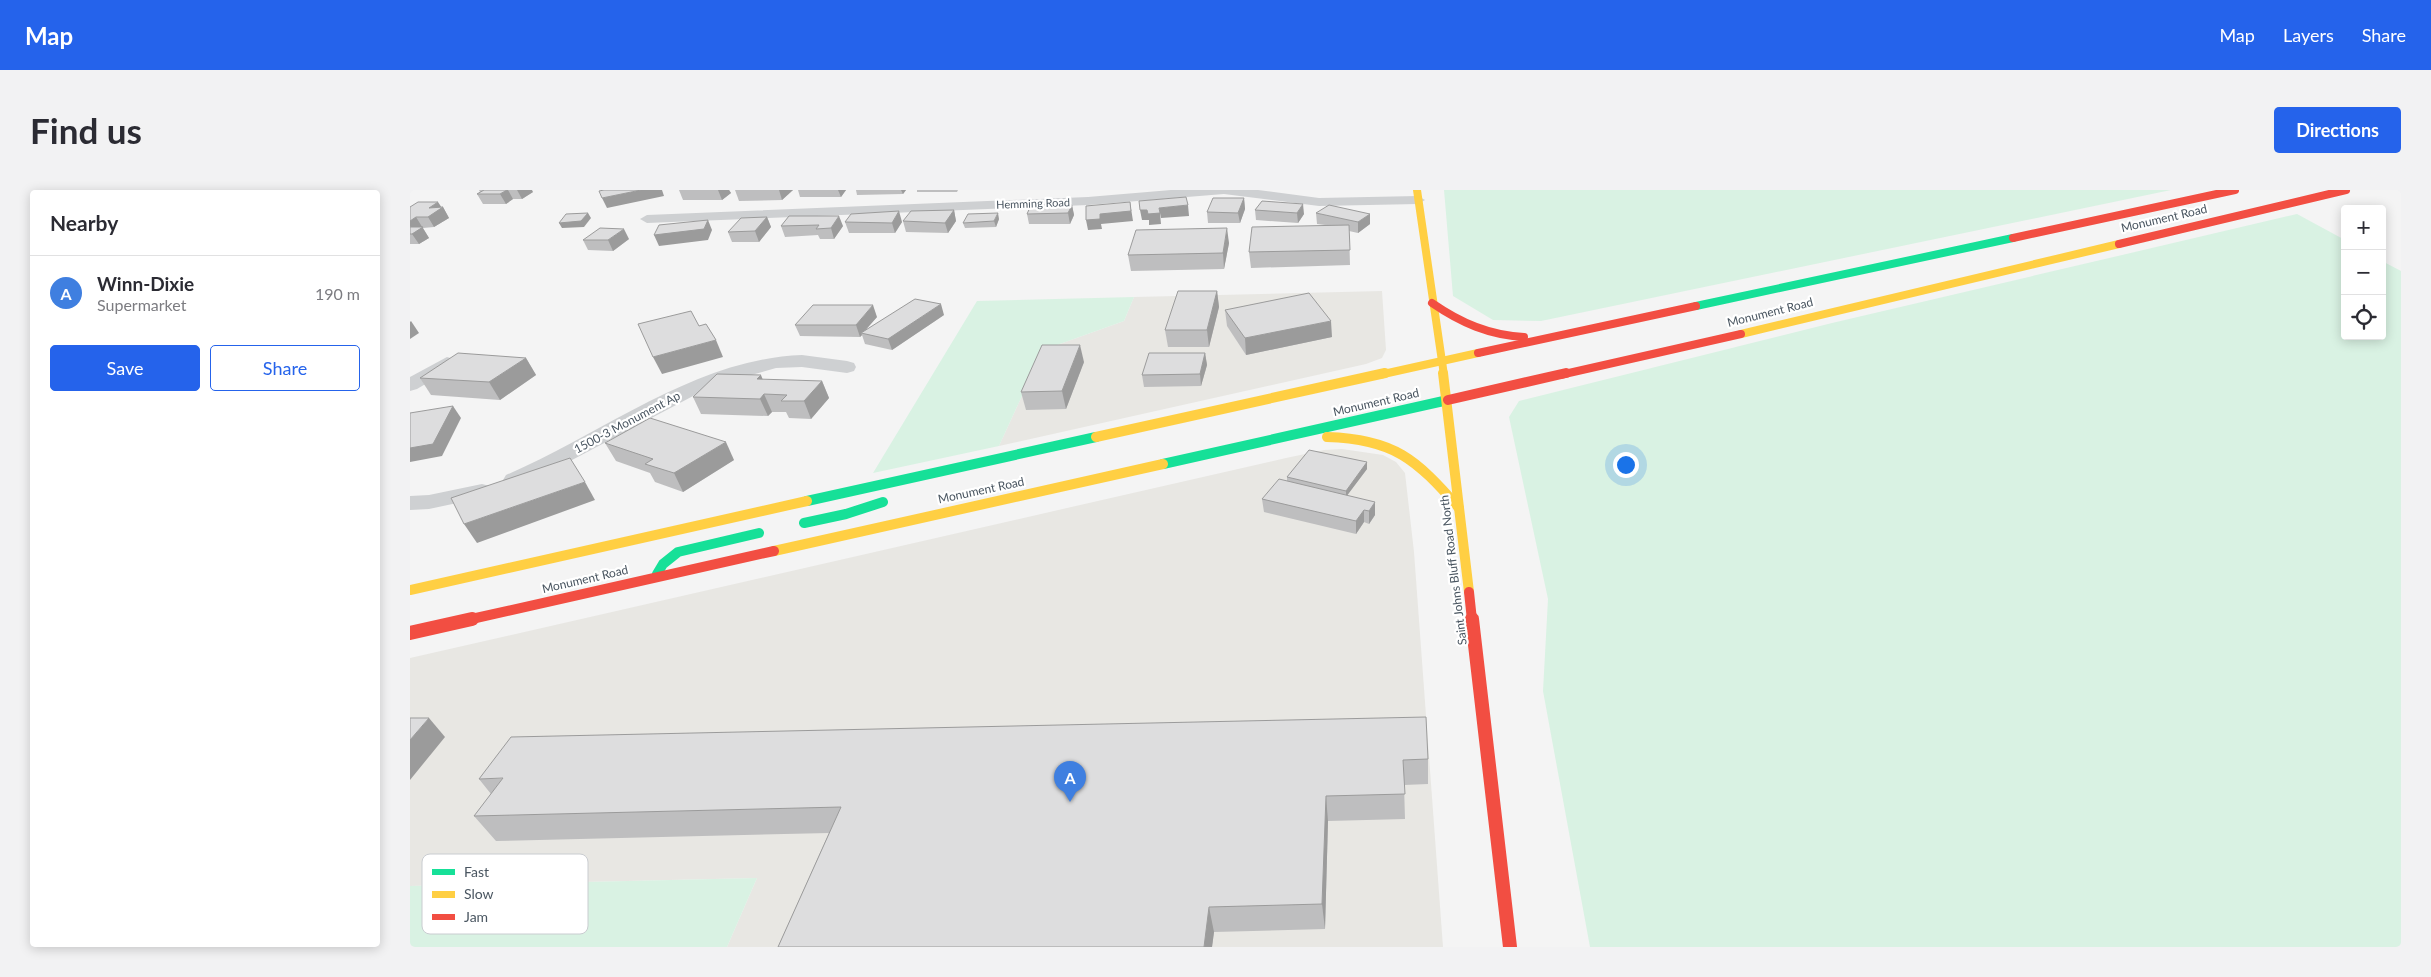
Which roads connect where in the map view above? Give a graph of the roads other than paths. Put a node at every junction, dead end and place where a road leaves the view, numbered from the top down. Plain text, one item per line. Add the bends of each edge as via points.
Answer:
1 (2234, 190) edge
2 (2346, 190) edge
3 (1418, 195) edge
4 (2273, 206) junction
5 (647, 219) dead end
6 (1432, 303) junction
7 (1555, 337) junction
8 (460, 356) edge
9 (1440, 362) junction
10 (847, 367) dead end
11 (410, 384) edge
12 (1447, 399) junction
13 (1263, 442) junction
14 (967, 466) junction
15 (913, 490) dead end
16 (897, 496) dead end
17 (410, 503) edge
18 (1459, 508) junction
19 (788, 526) dead end
20 (769, 531) dead end
21 (592, 562) dead end
22 (642, 566) dead end
23 (508, 568) junction
24 (654, 578) junction
25 (410, 590) edge
26 (410, 633) edge
27 (1510, 947) edge

1 - 4 main road
1 - 7 main road, Monument Road
2 - 4 main road, Monument Road
3 - 5 street, Hemming Road via 1319,202 1224,190 1088,201
3 - 6 main road, Saint Johns Bluff Road North
4 - 12 main road, Monument Road via 1718,339
6 - 7 main road via 1455,320 1486,333 1509,337
6 - 9 main road, Saint Johns Bluff Road North
7 - 9 main road, Monument Road
8 - 11 street
9 - 12 main road, Saint Johns Bluff Road North
9 - 14 main road, Monument Road
10 - 17 street, 1500-3 Monument Ap via 802,361 775,362 713,379 530,473 489,489
12 - 13 main road, Monument Road
12 - 18 main road, Saint Johns Bluff Road North
13 - 18 main road via 1332,437 1386,443 1422,466
13 - 24 main road, Monument Road
14 - 15 main road
14 - 23 main road, Monument Road
16 - 19 main road via 846,514
18 - 27 main road, Saint Johns Bluff Road North
20 - 24 main road via 678,552 663,564
21 - 23 main road
22 - 24 main road
23 - 25 main road, Monument Road
24 - 26 main road, Monument Road

